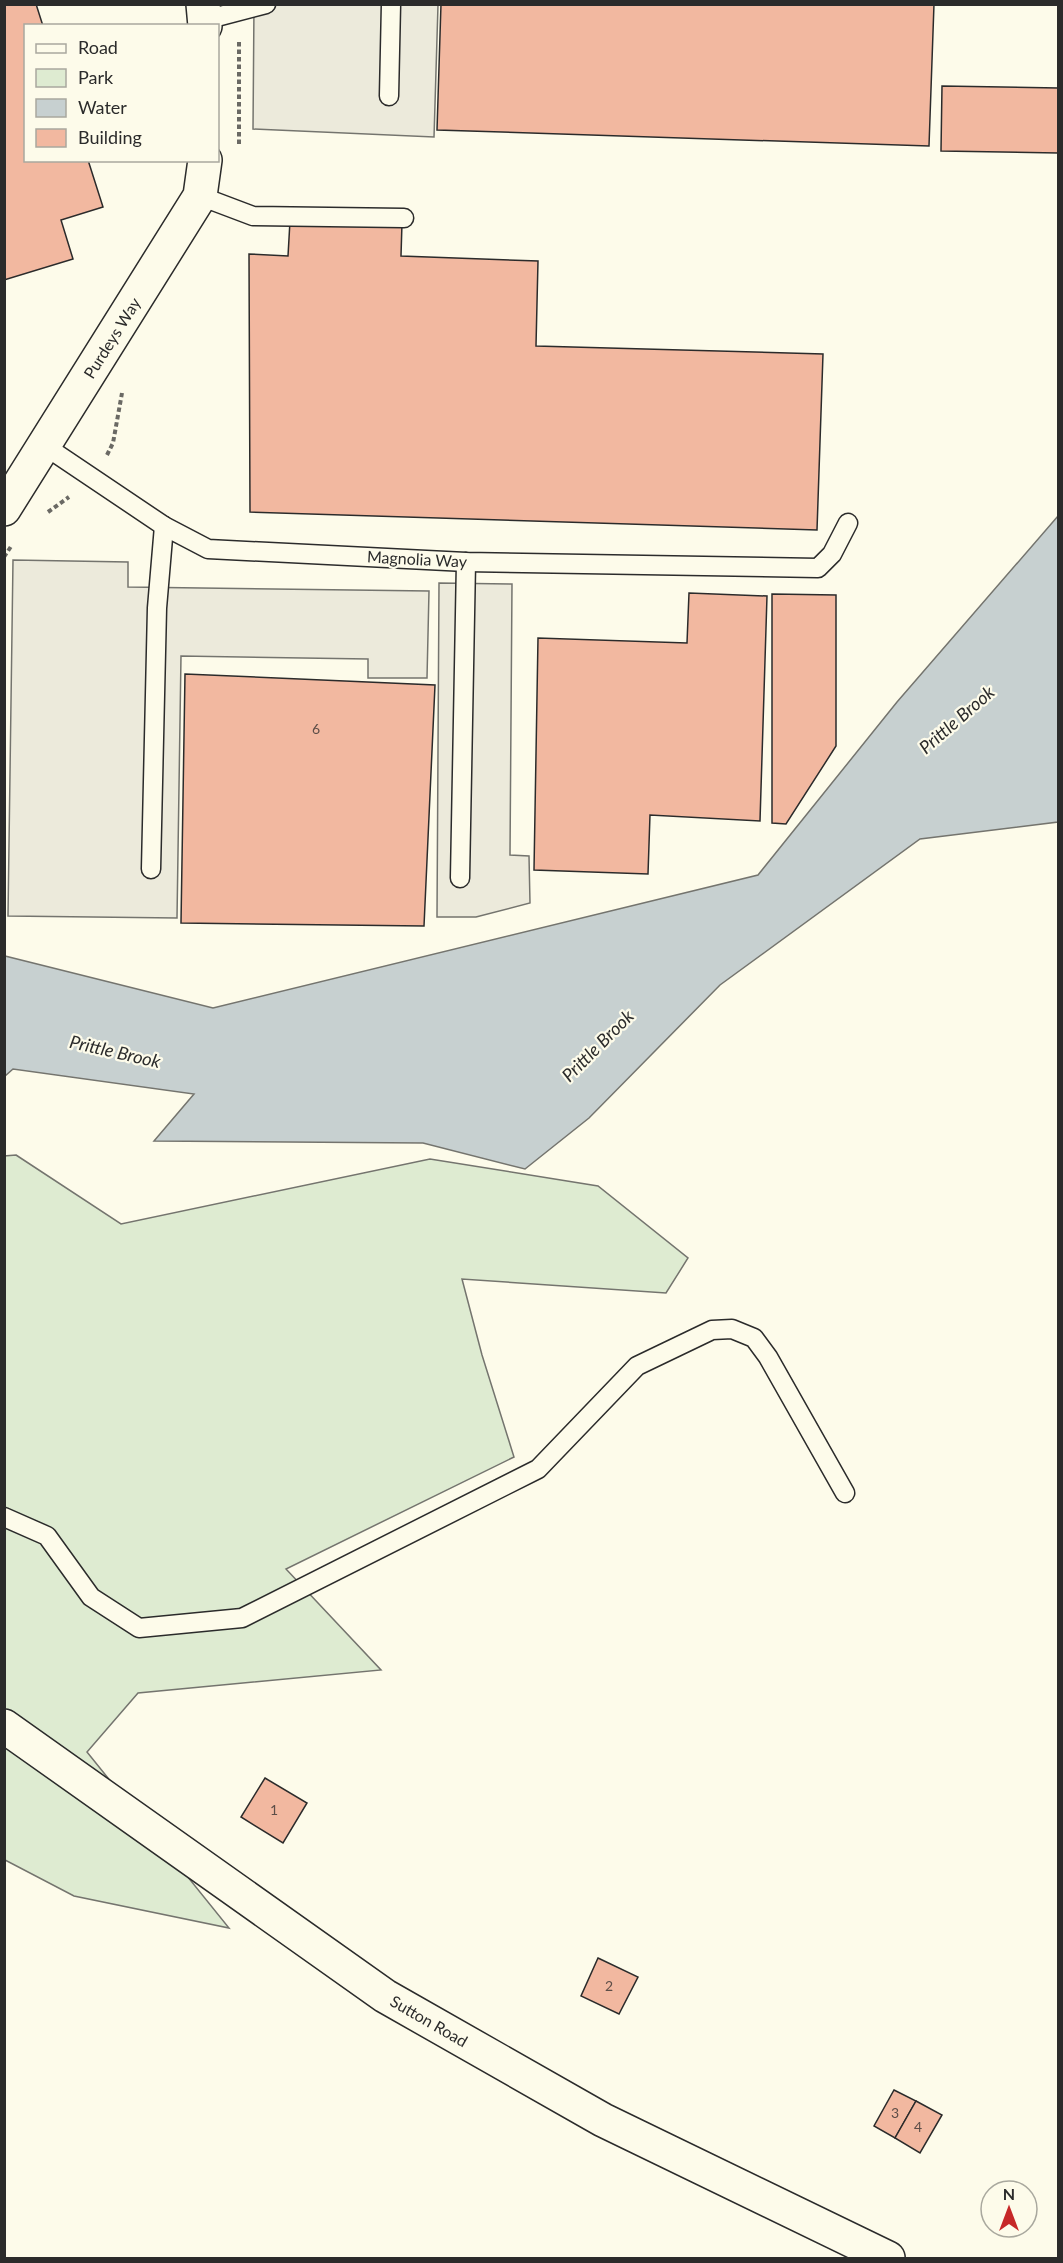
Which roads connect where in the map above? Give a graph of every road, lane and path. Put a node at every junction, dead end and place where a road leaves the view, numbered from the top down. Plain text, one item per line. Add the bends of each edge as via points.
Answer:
1 (266, 4) edge
2 (391, 4) edge
3 (204, 17) edge
4 (389, 96) dead end
5 (204, 162) edge
6 (200, 196) junction
7 (404, 218) dead end
8 (45, 446) junction
9 (4, 509) edge
10 (848, 523) dead end
11 (164, 526) junction
12 (466, 562) junction
13 (151, 869) dead end
14 (460, 878) dead end
15 (845, 1493) dead end
16 (4, 1517) edge
17 (4, 1726) edge
18 (888, 2259) edge

1 - 3 lane
2 - 4 lane
5 - 6 street, Purdeys Way
6 - 7 lane via 253,216
6 - 8 street, Purdeys Way
8 - 9 street, Purdeys Way
8 - 11 lane, Magnolia Way
10 - 12 lane, Magnolia Way via 831,554 818,568
11 - 12 lane, Magnolia Way via 208,549
11 - 13 lane via 156,608
12 - 14 lane
15 - 16 lane via 768,1357 754,1338 732,1329 712,1330 637,1366 538,1469 242,1618 139,1628 91,1598 48,1536
17 - 18 street, Sutton Road via 385,1996 603,2120

